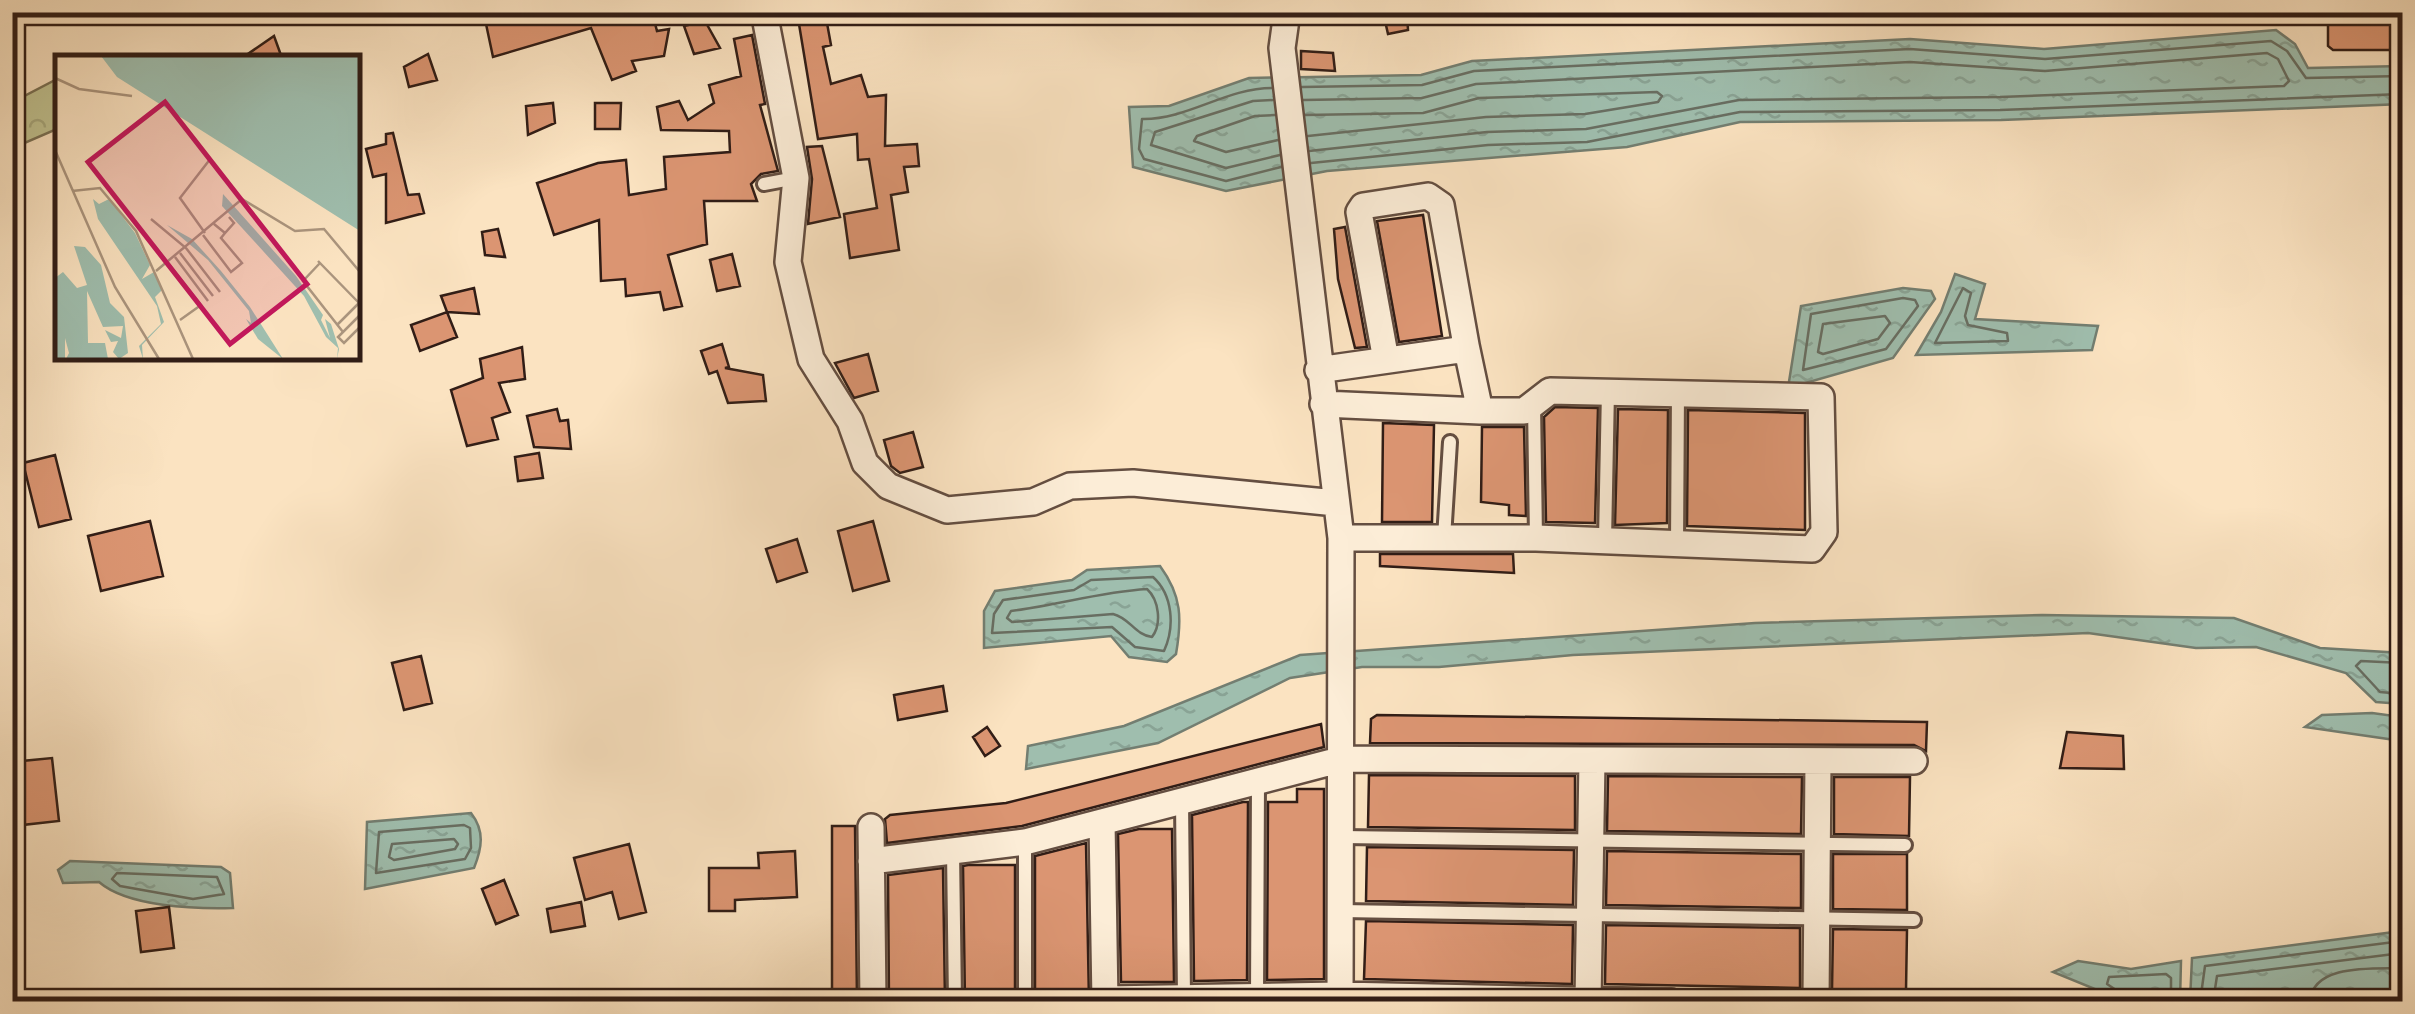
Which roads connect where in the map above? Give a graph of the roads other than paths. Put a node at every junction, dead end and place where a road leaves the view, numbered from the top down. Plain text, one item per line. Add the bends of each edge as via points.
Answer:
1 (764, 12) edge
2 (1287, 12) edge
3 (796, 178) junction
4 (764, 184) dead end
5 (1466, 346) junction
6 (1386, 360) junction
7 (1318, 370) junction
8 (1608, 390) junction
9 (1678, 390) junction
10 (1534, 403) junction
11 (1322, 404) junction
12 (1480, 411) junction
13 (1450, 442) dead end
14 (1336, 502) junction
15 (1341, 538) junction
16 (1444, 538) junction
17 (1536, 538) junction
18 (1605, 540) junction
19 (1677, 544) junction
20 (1343, 758) junction
21 (1592, 760) junction
22 (1818, 761) junction
23 (1914, 761) dead end
24 (1258, 781) junction
25 (1182, 800) junction
26 (1102, 822) junction
27 (870, 827) dead end
28 (1342, 838) junction
29 (1590, 840) junction
30 (1024, 842) junction
31 (1818, 843) junction
32 (1905, 845) dead end
33 (953, 851) junction
34 (871, 861) junction
35 (1341, 911) junction
36 (1589, 915) junction
37 (1817, 919) junction
38 (1914, 920) dead end
39 (1257, 997) junction
40 (1184, 998) junction
41 (1340, 998) edge
42 (1435, 999) edge
43 (1509, 1000) edge
44 (1105, 1001) edge
45 (1588, 1001) edge
46 (873, 1002) edge
47 (956, 1002) edge
48 (1025, 1002) edge
49 (1671, 1002) edge
50 (1816, 1002) edge

1 - 3 street
2 - 7 street via 1282,48
3 - 4 lane
3 - 14 street via 788,262 811,358 850,421 865,463 888,486 947,510 1033,502 1070,486 1133,483
5 - 6 street
5 - 6 street via 1440,205 1428,196 1363,206 1358,212
5 - 12 street
6 - 7 street
7 - 11 street
8 - 9 street
8 - 10 street via 1550,391
8 - 18 lane
9 - 19 lane
9 - 19 street via 1822,397 1824,532 1812,549
10 - 12 street via 1512,412
10 - 17 lane
11 - 12 street
11 - 14 street
13 - 16 lane
14 - 15 street
15 - 16 street
15 - 20 street
16 - 17 street
17 - 18 street
18 - 19 street
20 - 21 street
20 - 24 street
20 - 28 street
21 - 22 street
21 - 29 street
22 - 23 street
22 - 31 street
24 - 25 street
24 - 39 lane
25 - 26 street
25 - 40 lane
26 - 30 street
26 - 44 street
27 - 34 street
28 - 29 lane
28 - 35 street
29 - 31 lane
29 - 36 street
30 - 33 street
30 - 48 lane
31 - 32 lane
31 - 37 street
33 - 34 street
33 - 47 lane
34 - 46 street
35 - 36 lane
35 - 41 street
36 - 37 lane
36 - 45 street
37 - 38 lane
37 - 50 street
39 - 40 street
39 - 41 street
40 - 44 street
41 - 42 street
42 - 43 street
43 - 45 street
45 - 49 street

